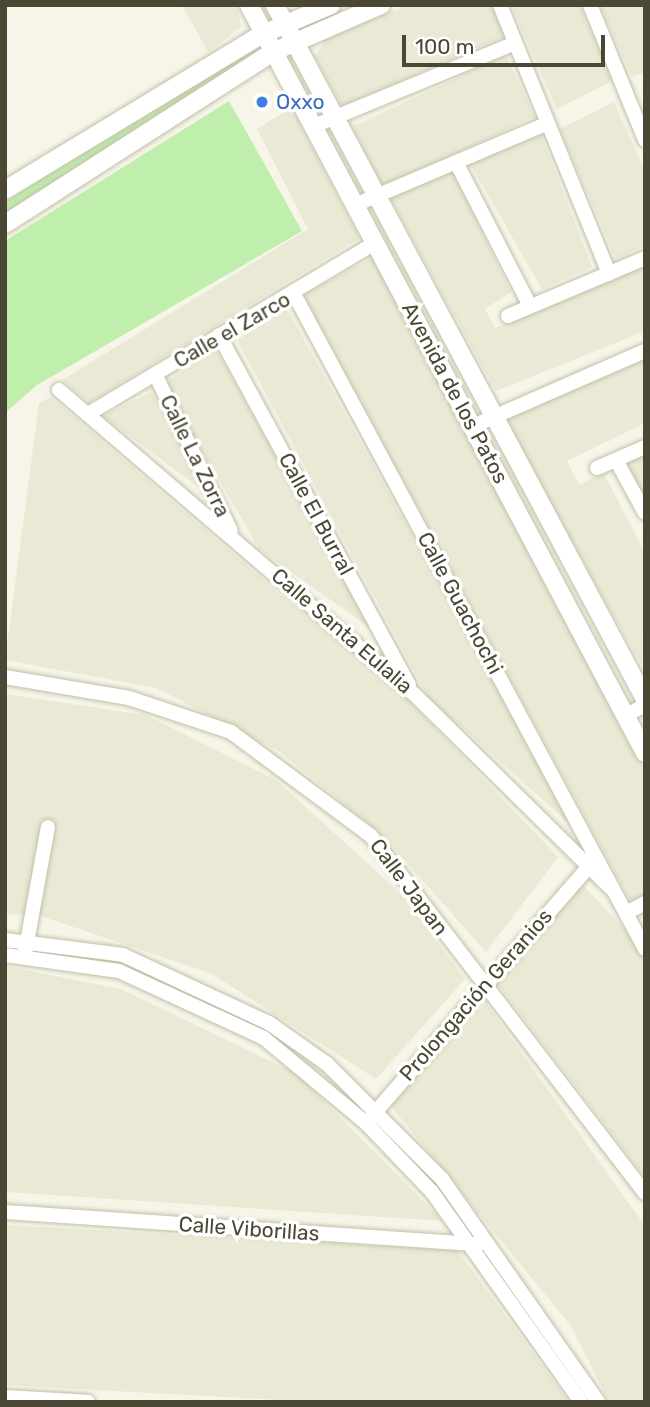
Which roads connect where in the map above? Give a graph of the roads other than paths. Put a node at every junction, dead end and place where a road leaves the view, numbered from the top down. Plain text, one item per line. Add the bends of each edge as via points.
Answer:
1 (249, 5) edge
2 (275, 5) edge
3 (331, 5) edge
4 (381, 5) edge
5 (500, 5) edge
6 (590, 5) edge
7 (284, 23) junction
8 (263, 34) junction
9 (295, 42) junction
10 (515, 43) junction
11 (273, 52) junction
12 (335, 117) junction
13 (546, 124) junction
14 (314, 127) junction
15 (645, 140) edge
16 (456, 162) junction
17 (5, 190) edge
18 (377, 196) junction
19 (355, 205) junction
20 (5, 224) edge
21 (375, 243) junction
22 (645, 258) edge
23 (609, 274) junction
24 (295, 294) junction
25 (530, 304) junction
26 (508, 316) dead end
27 (219, 335) junction
28 (645, 351) edge
29 (155, 374) junction
30 (59, 390) dead end
31 (88, 414) junction
32 (493, 415) junction
33 (473, 426) junction
34 (645, 447) edge
35 (616, 460) junction
36 (597, 468) dead end
37 (645, 513) edge
38 (234, 537) junction
39 (5, 677) edge
40 (413, 693) junction
41 (643, 694) edge
42 (616, 700) junction
43 (625, 716) junction
44 (645, 753) edge
45 (48, 827) dead end
46 (592, 864) junction
47 (645, 904) edge
48 (628, 912) junction
49 (5, 940) edge
50 (644, 949) edge
51 (26, 951) junction
52 (5, 956) edge
53 (484, 986) junction
54 (207, 991) junction
55 (200, 1007) junction
56 (377, 1109) junction
57 (366, 1123) junction
58 (645, 1193) edge
59 (5, 1212) edge
60 (474, 1244) junction
61 (493, 1244) junction
62 (5, 1397) edge
63 (88, 1402) edge
64 (581, 1402) edge
65 (598, 1402) edge

1 - 8 street, Avenida de los Patos
2 - 7 street, Avenida de los Patos
3 - 7 street
4 - 9 street
5 - 10 street
6 - 15 street
7 - 8 street
7 - 9 street, Avenida de los Patos
8 - 11 street, Avenida de los Patos
8 - 17 street
9 - 11 street
9 - 12 street, Avenida de los Patos
10 - 12 street
10 - 13 street
11 - 14 street, Avenida de los Patos
11 - 20 street
12 - 14 street
12 - 18 street, Avenida de los Patos
13 - 16 street
13 - 23 street
14 - 19 street, Avenida de los Patos
16 - 18 street
16 - 25 street
18 - 19 street
18 - 32 street, Avenida de los Patos
19 - 21 street, Avenida de los Patos
21 - 24 street, Calle el Zarco
21 - 33 street, Avenida de los Patos
22 - 23 street
23 - 25 street
24 - 27 street, Calle el Zarco
24 - 46 street, Calle Guachochi
25 - 26 street
27 - 29 street, Calle el Zarco
27 - 40 street, Calle El Burral
28 - 32 street
29 - 31 street, Calle el Zarco
29 - 38 street, Calle La Zorra
30 - 31 street, Calle Santa Eulalia
31 - 38 street, Calle Santa Eulalia
32 - 33 street
32 - 41 street, Avenida de los Patos
33 - 42 street, Avenida de los Patos
34 - 35 street
35 - 36 street
35 - 37 street
38 - 40 street, Calle Santa Eulalia
39 - 53 street, Calle Japan via 129,698 231,732 371,836
40 - 46 street, Calle Santa Eulalia
41 - 42 street
41 - 43 street
42 - 43 street, Avenida de los Patos
43 - 44 street, Avenida de los Patos
45 - 51 street
46 - 48 street, Calle Santa Eulalia
46 - 53 street, Prolongación Geranios
47 - 48 street
48 - 50 street
49 - 51 street
51 - 52 street
51 - 54 street via 123,955
51 - 55 street via 119,971
53 - 56 street, Prolongación Geranios
53 - 58 street, Calle Japan
54 - 55 street
54 - 56 street via 269,1023
55 - 57 street via 264,1038
56 - 57 street, Prolongación Geranios
56 - 61 street
57 - 60 street
59 - 60 street, Calle Viborillas
60 - 61 street, Calle Viborillas
60 - 64 street
61 - 65 street
62 - 63 street

